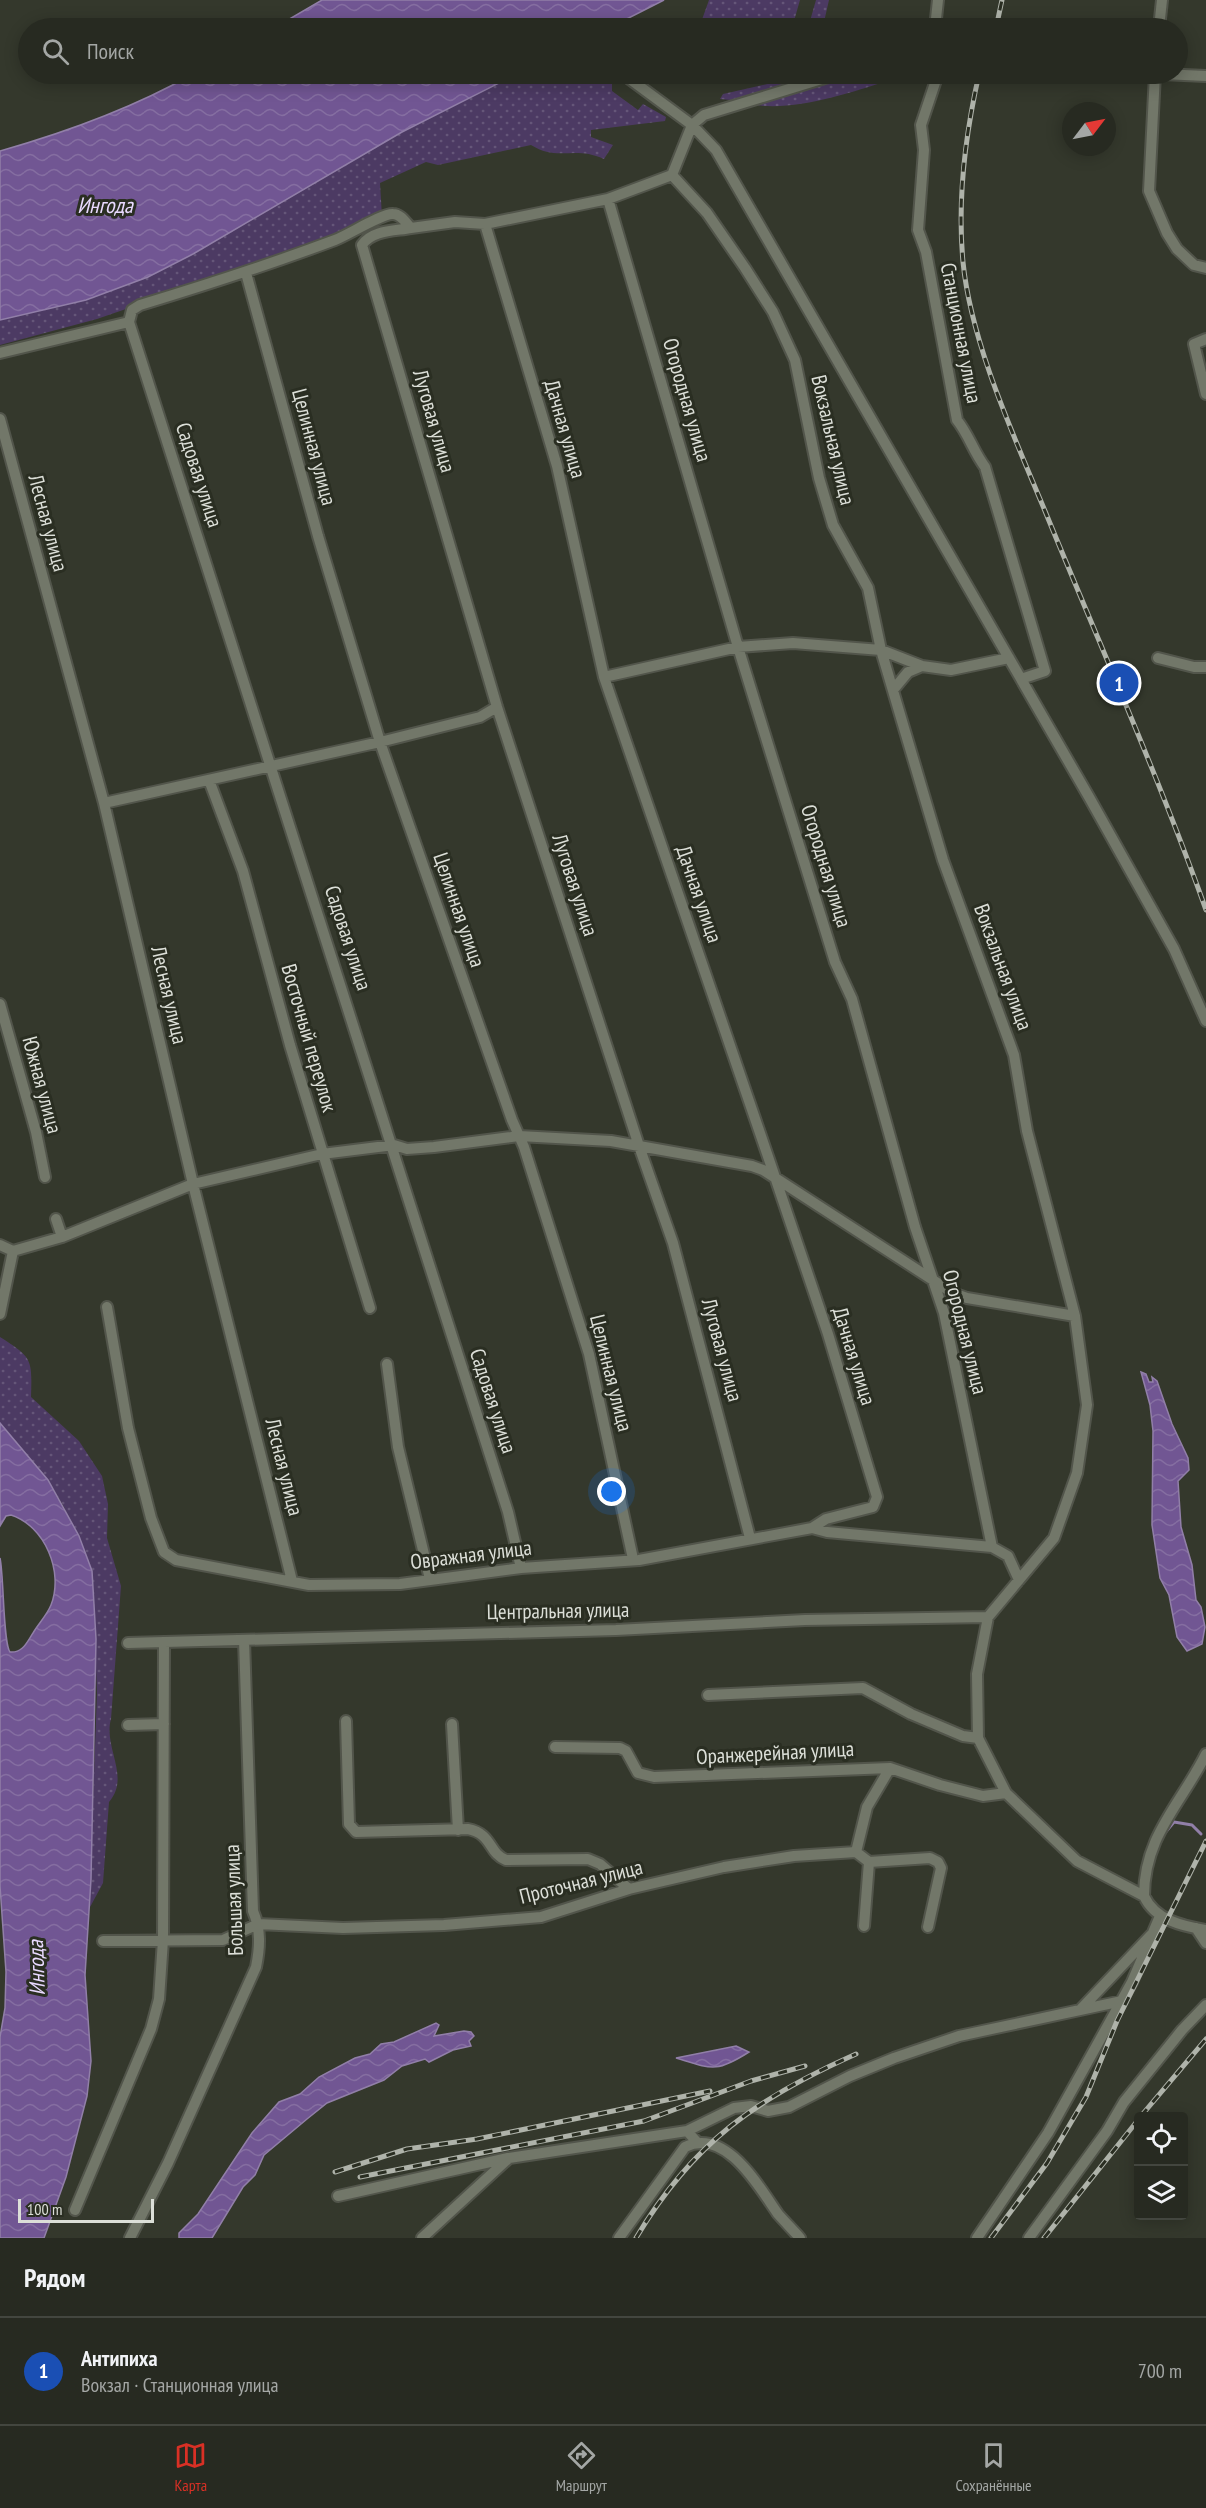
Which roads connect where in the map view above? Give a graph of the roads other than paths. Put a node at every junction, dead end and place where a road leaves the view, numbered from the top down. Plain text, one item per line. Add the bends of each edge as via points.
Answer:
1 (938, 0) edge
2 (1162, 0) edge
3 (935, 18) edge
4 (1160, 18) edge
5 (1188, 75) edge
6 (1206, 76) edge
7 (637, 84) edge
8 (804, 84) edge
9 (935, 84) edge
10 (1154, 84) edge
11 (692, 124) junction
12 (672, 175) junction
13 (608, 199) junction
14 (485, 224) junction
15 (411, 228) junction
16 (1206, 268) edge
17 (246, 273) junction
18 (129, 322) junction
19 (1206, 339) edge
20 (0, 353) edge
21 (1206, 394) edge
22 (0, 419) edge
23 (738, 647) junction
24 (881, 650) junction
25 (1010, 658) junction
26 (1158, 658) dead end
27 (922, 666) junction
28 (1206, 667) edge
29 (604, 677) junction
30 (1021, 679) junction
31 (893, 690) junction
32 (497, 707) junction
33 (380, 742) junction
34 (272, 766) junction
35 (208, 780) junction
36 (104, 803) junction
37 (0, 1004) edge
38 (1206, 1022) edge
39 (519, 1136) junction
40 (394, 1145) junction
41 (639, 1146) junction
42 (322, 1154) junction
43 (45, 1177) dead end
44 (776, 1180) junction
45 (194, 1184) junction
46 (56, 1219) dead end
47 (62, 1237) junction
48 (0, 1245) edge
49 (13, 1251) junction
50 (933, 1280) junction
51 (107, 1307) dead end
52 (370, 1308) dead end
53 (0, 1314) edge
54 (1075, 1316) junction
55 (387, 1364) dead end
56 (812, 1528) junction
57 (750, 1538) junction
58 (992, 1547) junction
59 (633, 1559) junction
60 (521, 1568) junction
61 (430, 1579) junction
62 (1019, 1580) junction
63 (292, 1581) junction
64 (988, 1617) junction
65 (244, 1640) junction
66 (164, 1642) junction
67 (128, 1643) dead end
68 (708, 1695) dead end
69 (346, 1721) dead end
70 (164, 1724) junction
71 (452, 1724) dead end
72 (128, 1725) dead end
73 (978, 1738) junction
74 (555, 1747) dead end
75 (1206, 1755) edge
76 (890, 1768) junction
77 (1006, 1793) junction
78 (458, 1830) junction
79 (856, 1852) junction
80 (869, 1862) junction
81 (629, 1889) junction
82 (1144, 1896) junction
83 (1160, 1916) junction
84 (258, 1924) junction
85 (864, 1926) dead end
86 (928, 1927) dead end
87 (1201, 1929) edge
88 (1151, 1935) junction
89 (163, 1940) junction
90 (103, 1941) dead end
91 (1206, 1943) edge
92 (1122, 2001) junction
93 (1206, 2005) edge
94 (1080, 2010) junction
95 (687, 2131) junction
96 (696, 2141) junction
97 (509, 2158) junction
98 (338, 2196) dead end
99 (75, 2210) dead end
100 (130, 2238) edge
101 (422, 2238) edge
102 (619, 2238) edge
103 (800, 2238) edge
104 (977, 2238) edge
105 (1029, 2238) edge

1 - 3 street
2 - 4 street
5 - 6 street
7 - 11 street
8 - 11 street via 704,115
9 - 30 street, Станционная улица via 921,125 924,150 918,230 926,252 957,420 985,467 1045,671
10 - 16 street via 1149,191 1178,249 1194,265
11 - 12 street
11 - 25 street via 722,160
12 - 13 street
12 - 24 street, Вокзальная улица via 707,213 745,268 773,312 795,360 821,488 832,525 868,588
13 - 14 street
13 - 23 street, Огородная улица
14 - 15 street via 455,222
14 - 29 street, Дачная улица via 557,465
15 - 17 street via 394,213 386,215 353,233
15 - 32 street, Луговая улица via 375,234 362,245
17 - 18 street via 140,305 132,310
17 - 33 street, Целинная улица via 318,536
18 - 20 street
18 - 34 street, Садовая улица
19 - 21 street via 1194,344
22 - 36 street, Лесная улица
23 - 24 street via 793,643
23 - 29 street
23 - 50 street, Огородная улица via 836,962 852,999
24 - 27 street
24 - 31 street, Вокзальная улица
25 - 27 street via 951,670
25 - 30 street
26 - 28 street
27 - 31 street via 908,672
29 - 44 street, Дачная улица
30 - 38 street via 1174,949
31 - 54 street, Вокзальная улица via 943,860 1014,1055 1027,1131
32 - 33 street via 480,717
32 - 41 street, Луговая улица
33 - 34 street
33 - 39 street, Целинная улица
34 - 35 street
34 - 40 street, Садовая улица
35 - 36 street
35 - 42 street, Восточный переулок via 243,871
36 - 45 street, Лесная улица
37 - 43 street, Южная улица
39 - 40 street via 434,1147 406,1149
39 - 41 street
39 - 59 street, Целинная улица via 589,1354
40 - 42 street
40 - 60 street, Садовая улица via 508,1512
41 - 44 street via 752,1166
41 - 57 street, Луговая улица via 673,1243
42 - 45 street
42 - 52 street, Восточный переулок
44 - 50 street
44 - 56 street, Дачная улица via 877,1497 873,1508 826,1519
45 - 47 street
45 - 63 street, Лесная улица
46 - 47 street
47 - 49 street
48 - 49 street
49 - 53 street
50 - 54 street via 967,1298
50 - 58 street, Огородная улица via 944,1312
51 - 63 street, Овражная улица via 128,1428 164,1552 176,1560
54 - 62 street, Вокзальная улица via 1087,1405 1077,1473 1054,1538
55 - 61 street via 398,1447
56 - 57 street, Овражная улица
56 - 58 street, Овражная улица
57 - 59 street, Овражная улица
58 - 62 street via 1008,1556
59 - 60 street, Овражная улица
60 - 61 street, Овражная улица
61 - 63 street, Овражная улица via 400,1584 309,1585
62 - 64 street, Вокзальная улица
64 - 65 street, Центральная улица
64 - 73 street, Вокзальная улица via 977,1674
65 - 66 street, Центральная улица
65 - 84 street, Большая улица via 253,1911
66 - 67 street, Центральная улица
66 - 70 street
68 - 73 street via 863,1688 911,1714 963,1736
69 - 78 street via 352,1829 366,1833
70 - 72 street
70 - 89 street
71 - 78 street
73 - 77 street, Вокзальная улица
74 - 76 street, Оранжерейная улица via 620,1748 638,1773 654,1777
75 - 82 street via 1164,1820 1144,1871
76 - 77 street, Оранжерейная улица via 983,1796
76 - 79 street via 867,1807
77 - 82 street, Вокзальная улица via 1077,1861
78 - 81 street via 487,1837 499,1858 506,1860 588,1859 600,1864
79 - 80 street
79 - 81 street, Проточная улица via 794,1856 724,1867
80 - 85 street
80 - 86 street via 930,1858 938,1862 941,1868
81 - 84 street, Проточная улица via 530,1918 343,1928
82 - 83 street
83 - 87 street
83 - 88 street
84 - 89 street, Проточная улица via 223,1940
84 - 100 street, Большая улица via 260,1946 256,1967
87 - 91 street
88 - 92 street
88 - 94 street
89 - 90 street, Проточная улица
89 - 99 street via 159,1999 151,2029
92 - 94 street
92 - 104 street via 1048,2133
93 - 105 street via 1124,2102 1107,2132
94 - 95 street via 959,2036 861,2071 789,2107 768,2111 751,2106 734,2108
95 - 96 street
95 - 97 street
96 - 102 street via 685,2147
96 - 103 street via 738,2160
97 - 98 street
97 - 101 street

